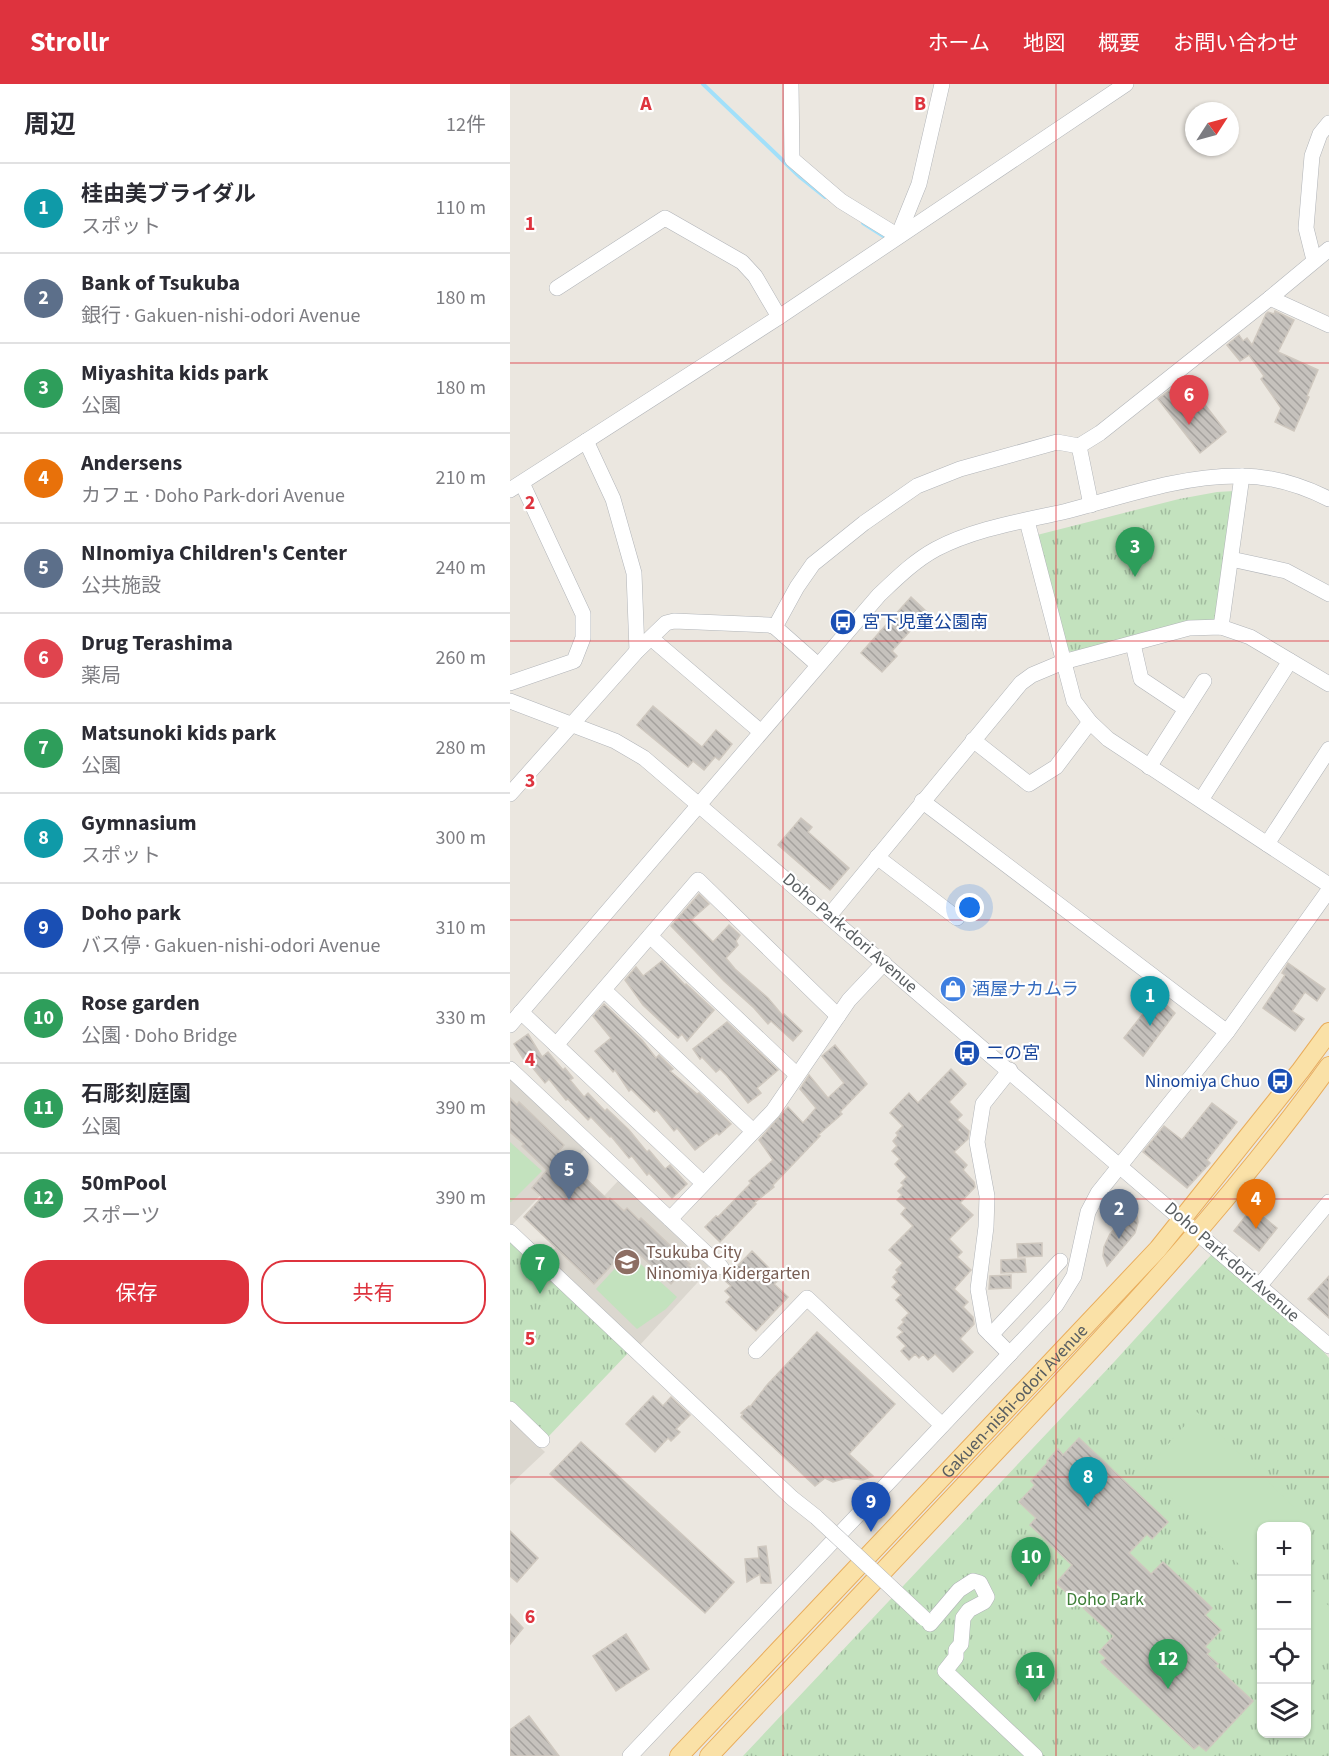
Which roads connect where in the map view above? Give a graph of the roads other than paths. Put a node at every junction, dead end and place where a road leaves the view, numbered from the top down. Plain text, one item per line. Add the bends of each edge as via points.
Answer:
1 (791, 84) edge
2 (942, 84) edge
3 (1126, 84) edge
4 (1329, 123) edge
5 (898, 236) junction
6 (1329, 249) edge
7 (1314, 260) junction
8 (557, 288) dead end
9 (1270, 298) junction
10 (779, 316) junction
11 (1329, 325) edge
12 (586, 441) junction
13 (1079, 446) junction
14 (1242, 476) junction
15 (514, 485) edge
16 (1329, 499) edge
17 (1091, 505) junction
18 (1027, 521) junction
19 (1231, 559) junction
20 (1329, 594) edge
21 (775, 627) junction
22 (1221, 627) junction
23 (651, 638) junction
24 (1133, 644) junction
25 (637, 651) junction
26 (1290, 661) junction
27 (1063, 662) junction
28 (818, 665) junction
29 (1204, 681) dead end
30 (510, 683) edge
31 (1329, 684) edge
32 (510, 701) edge
33 (1186, 709) junction
34 (1090, 722) junction
35 (570, 724) junction
36 (761, 732) junction
37 (973, 740) junction
38 (1329, 749) edge
39 (1149, 767) junction
40 (510, 794) edge
41 (1201, 800) junction
42 (922, 801) junction
43 (700, 803) junction
44 (1268, 844) junction
45 (877, 857) junction
46 (1329, 885) edge
47 (1329, 890) edge
48 (829, 916) junction
49 (957, 918) dead end
50 (650, 936) junction
51 (884, 963) junction
52 (603, 990) junction
53 (521, 1012) junction
54 (838, 1016) junction
55 (510, 1025) edge
56 (1227, 1032) junction
57 (1329, 1032) edge
58 (556, 1045) junction
59 (1329, 1066) edge
60 (510, 1069) edge
61 (1010, 1070) junction
62 (797, 1075) junction
63 (753, 1131) junction
64 (1120, 1165) junction
65 (703, 1183) junction
66 (1329, 1202) edge
67 (670, 1219) junction
68 (1183, 1219) junction
69 (510, 1232) edge
70 (1198, 1232) junction
71 (1060, 1261) dead end
72 (721, 1267) dead end
73 (1260, 1285) junction
74 (991, 1335) junction
75 (1329, 1346) edge
76 (756, 1351) dead end
77 (1010, 1354) junction
78 (510, 1409) edge
79 (942, 1425) junction
80 (542, 1440) dead end
81 (630, 1756) edge
82 (679, 1756) edge
83 (709, 1756) edge
84 (1035, 1756) edge

1 - 5 street via 792,159 841,201
2 - 5 street via 919,184
3 - 5 street
4 - 7 street via 1312,156 1306,228
5 - 10 street
6 - 7 street
7 - 9 street
8 - 10 street via 664,218 742,262
9 - 11 street
9 - 13 street
10 - 12 street
12 - 15 street
12 - 25 street via 613,499 634,573
13 - 17 street
13 - 21 street via 1057,442 960,469 917,486 813,564
14 - 16 street via 1281,480
14 - 17 street via 1185,481
14 - 19 street
15 - 30 street via 583,614 583,638 574,661
17 - 18 street
18 - 27 street
18 - 28 street via 957,540 921,558 879,595
19 - 20 street via 1286,571
19 - 22 street
21 - 23 street via 674,621 666,623
21 - 28 street
22 - 24 street via 1189,628
22 - 26 street via 1250,637
23 - 25 street
23 - 36 street
24 - 27 street
24 - 33 street via 1141,679
25 - 35 street
26 - 31 street
26 - 41 street
27 - 34 street via 1074,701
27 - 37 street via 1022,683
28 - 36 street
29 - 33 street
32 - 35 street, Doho Park-dori Avenue
33 - 39 street
34 - 37 street via 1056,767 1029,784
34 - 39 street
35 - 40 street
35 - 43 street, Doho Park-dori Avenue via 629,748
36 - 43 street
37 - 42 street
38 - 44 street
39 - 41 street
41 - 44 street
42 - 45 street
42 - 56 street
43 - 48 street, Doho Park-dori Avenue
43 - 53 street
44 - 46 street
45 - 48 street
45 - 49 street
47 - 56 street
48 - 51 street, Doho Park-dori Avenue
50 - 52 street
50 - 54 street via 698,880
50 - 62 street
51 - 54 street
51 - 61 street, Doho Park-dori Avenue
52 - 58 street
52 - 63 street
53 - 55 street
53 - 58 street
54 - 62 street
56 - 64 street
57 - 68 main road, Gakuen-nishi-odori Avenue
58 - 65 street
59 - 70 main road, Gakuen-nishi-odori Avenue
60 - 67 street
61 - 64 street, Doho Park-dori Avenue
61 - 74 street via 983,1104 978,1136 987,1196 978,1289 985,1329
62 - 63 street
63 - 65 street
64 - 68 street, Doho Park-dori Avenue
64 - 77 street via 1088,1212 1068,1288
65 - 67 street
66 - 73 street
67 - 72 street
68 - 70 street, Doho Park-dori Avenue
68 - 82 main road, Gakuen-nishi-odori Avenue
69 - 84 street, bridge via 930,1624 964,1586 973,1581 980,1583 987,1597 963,1618 961,1644 945,1671
70 - 73 street, Doho Park-dori Avenue
70 - 83 main road, Gakuen-nishi-odori Avenue
71 - 74 street
73 - 75 street, Doho Park-dori Avenue
74 - 77 street
76 - 79 street via 807,1298
77 - 79 street
78 - 80 street
79 - 81 street

